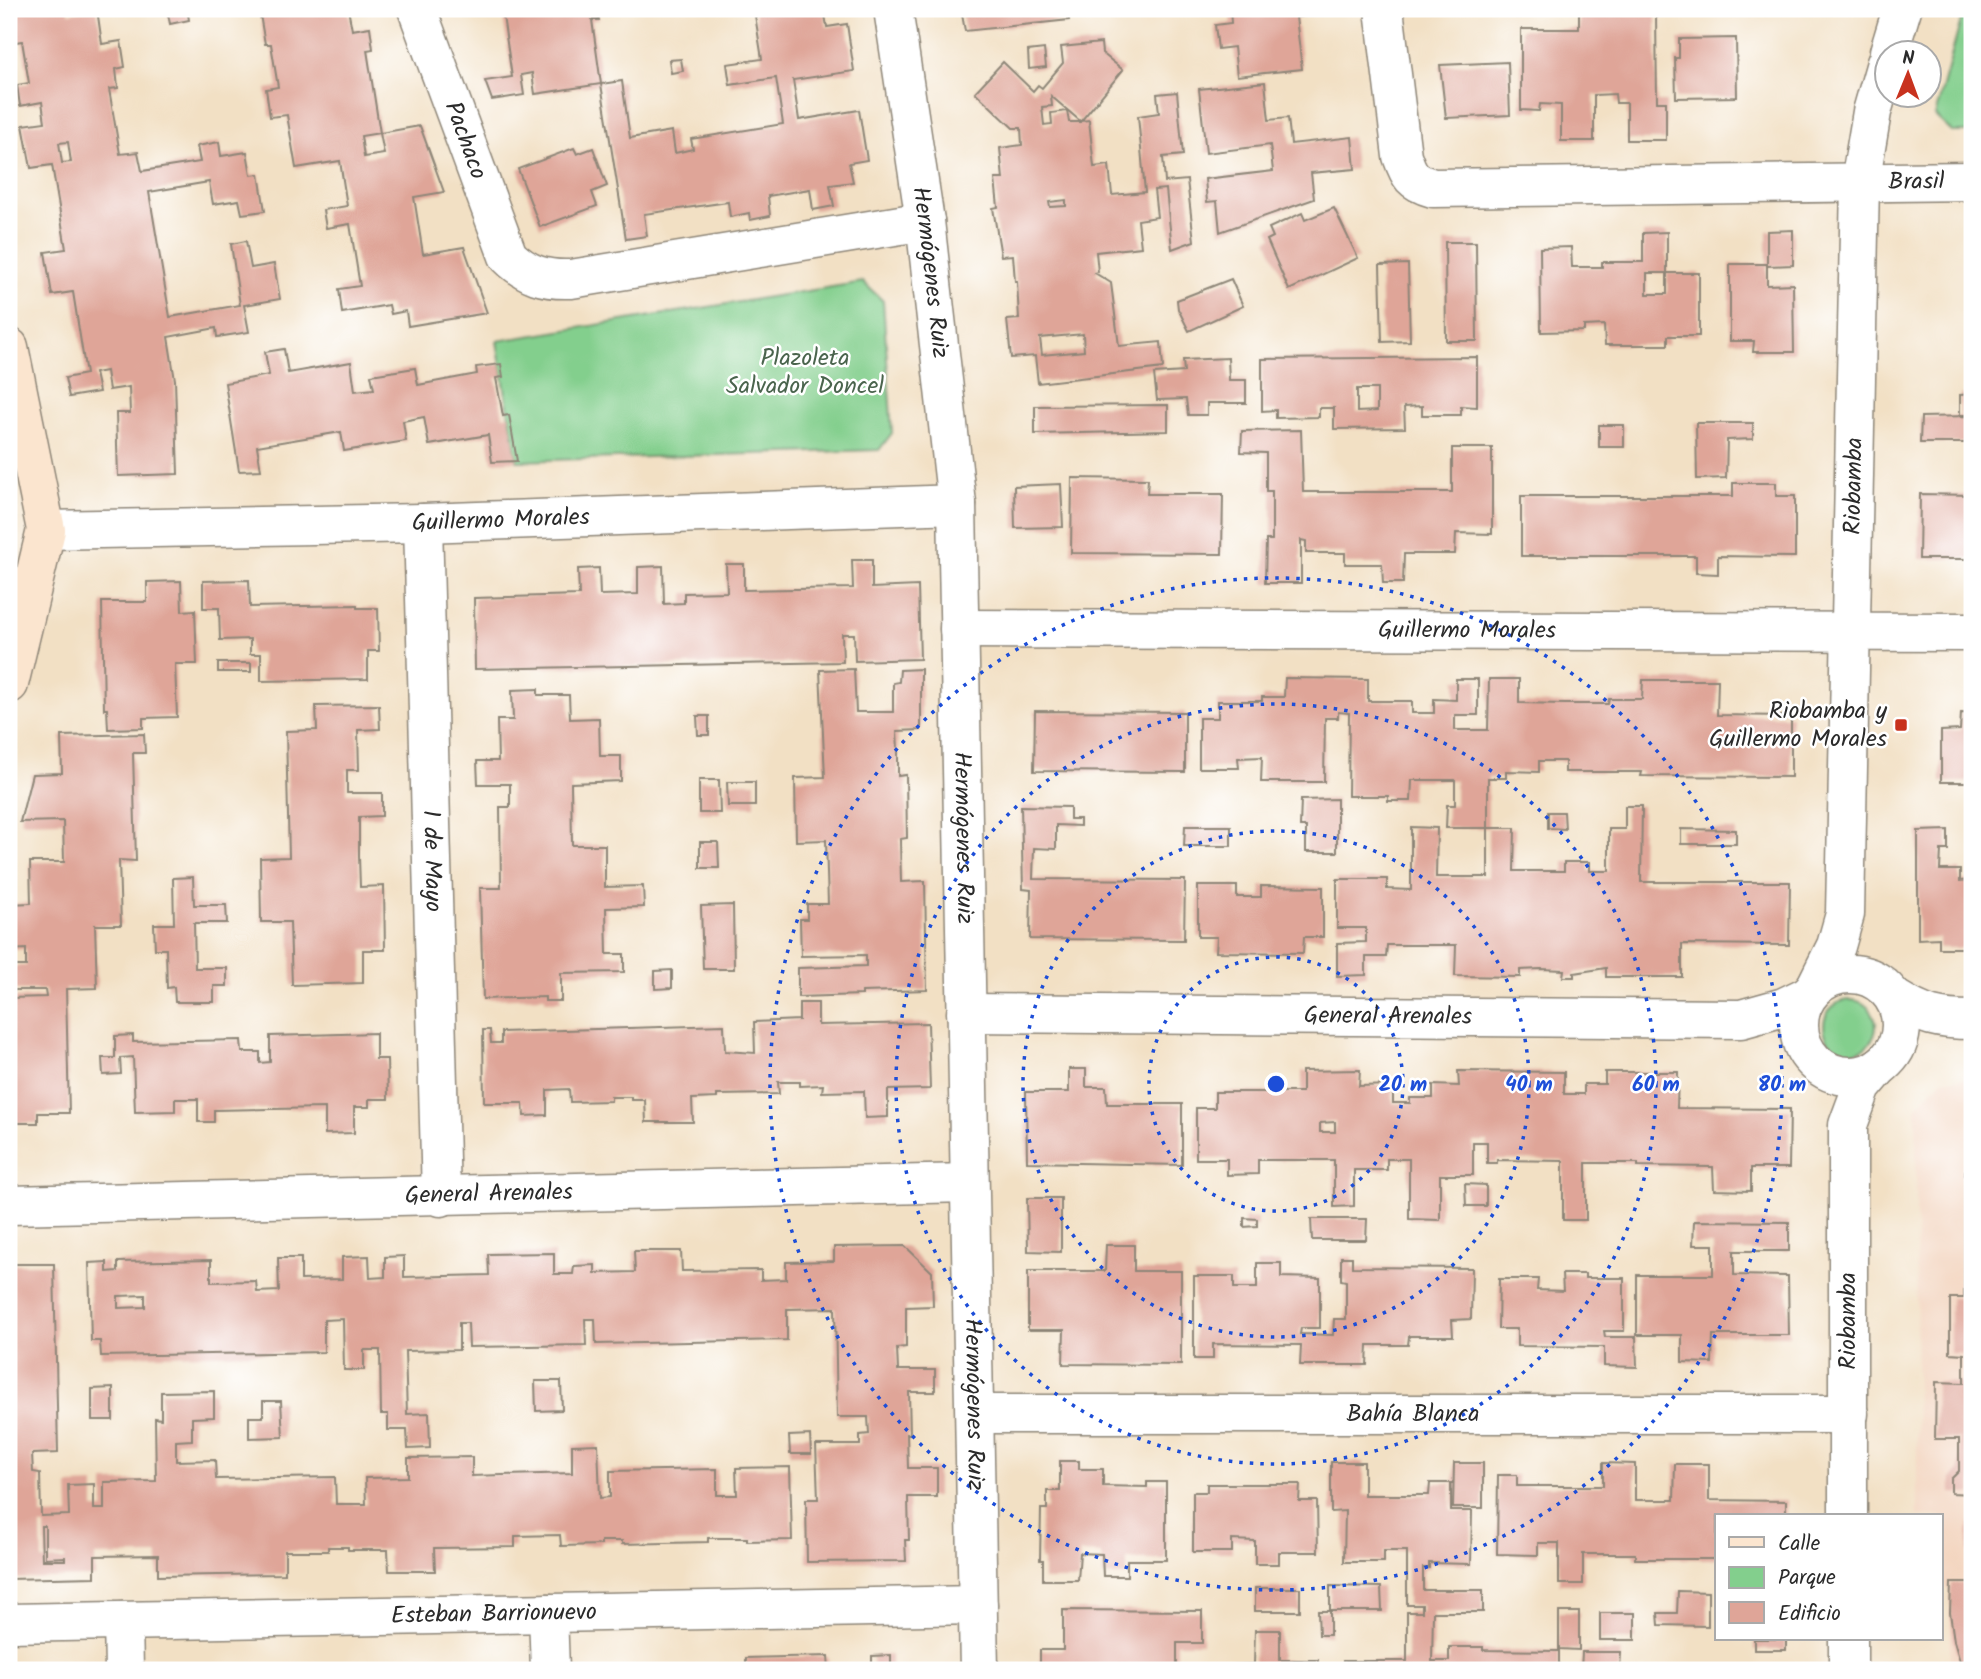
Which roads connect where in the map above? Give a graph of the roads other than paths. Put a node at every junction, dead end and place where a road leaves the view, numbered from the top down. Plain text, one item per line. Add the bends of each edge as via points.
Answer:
1 (417, 9) edge
2 (893, 9) edge
3 (1384, 9) edge
4 (1902, 9) edge
5 (1893, 38) edge
6 (1873, 108) edge
7 (1972, 181) edge
8 (1860, 183) junction
9 (925, 221) junction
10 (9, 356) edge
11 (957, 504) junction
12 (423, 523) junction
13 (46, 530) junction
14 (959, 629) junction
15 (1850, 632) junction
16 (1972, 632) edge
17 (9, 684) edge
18 (1845, 914) junction
19 (1887, 990) junction
20 (1812, 991) junction
21 (966, 1013) junction
22 (1972, 1020) edge
23 (1816, 1063) junction
24 (1879, 1067) junction
25 (1848, 1125) junction
26 (969, 1183) junction
27 (441, 1197) junction
28 (9, 1205) edge
29 (1849, 1413) junction
30 (975, 1415) junction
31 (1848, 1514) edge
32 (978, 1605) junction
33 (548, 1613) junction
34 (123, 1621) junction
35 (9, 1623) edge
36 (1848, 1640) edge
37 (124, 1670) edge
38 (550, 1670) edge
39 (979, 1670) edge
40 (1848, 1670) edge

1 - 9 street, Pachaco via 508,256 520,268 552,279 572,279
2 - 9 street, Hermógenes Ruiz
3 - 8 street, Brasil via 1402,156 1408,174 1419,184 1433,188
4 - 5 street
6 - 8 street, Riobamba
7 - 8 street, Brasil
8 - 15 street, Riobamba
9 - 11 street, Hermógenes Ruiz
10 - 13 street
11 - 12 street, Guillermo Morales
11 - 14 street, Hermógenes Ruiz
12 - 13 street, Guillermo Morales
12 - 27 street, 1 de Mayo
13 - 17 street
14 - 15 street, Guillermo Morales
14 - 21 street, Hermógenes Ruiz
15 - 16 street, Guillermo Morales
15 - 18 street, Riobamba
18 - 19 street, Riobamba via 1854,941
18 - 20 street, Riobamba via 1836,946
19 - 20 street via 1864,976 1847,973 1830,977
19 - 22 street via 1907,1007 1940,1020
19 - 24 street via 1899,1011 1900,1037 1891,1056
20 - 21 street, General Arenales via 1784,1007 1741,1018
20 - 23 street via 1798,1022 1805,1051
21 - 26 street, Hermógenes Ruiz
23 - 24 street via 1847,1076
23 - 25 street, Riobamba
24 - 25 street, Riobamba via 1862,1087
25 - 29 street, Riobamba
26 - 27 street, General Arenales
26 - 30 street, Hermógenes Ruiz
27 - 28 street, General Arenales
29 - 30 street, Bahía Blanca
29 - 31 street, Riobamba
30 - 32 street, Hermógenes Ruiz
32 - 33 street, Esteban Barrionuevo
32 - 39 street, Hermógenes Ruiz
33 - 34 street, Esteban Barrionuevo
33 - 38 street
34 - 35 street, Esteban Barrionuevo
34 - 37 street
36 - 40 street

